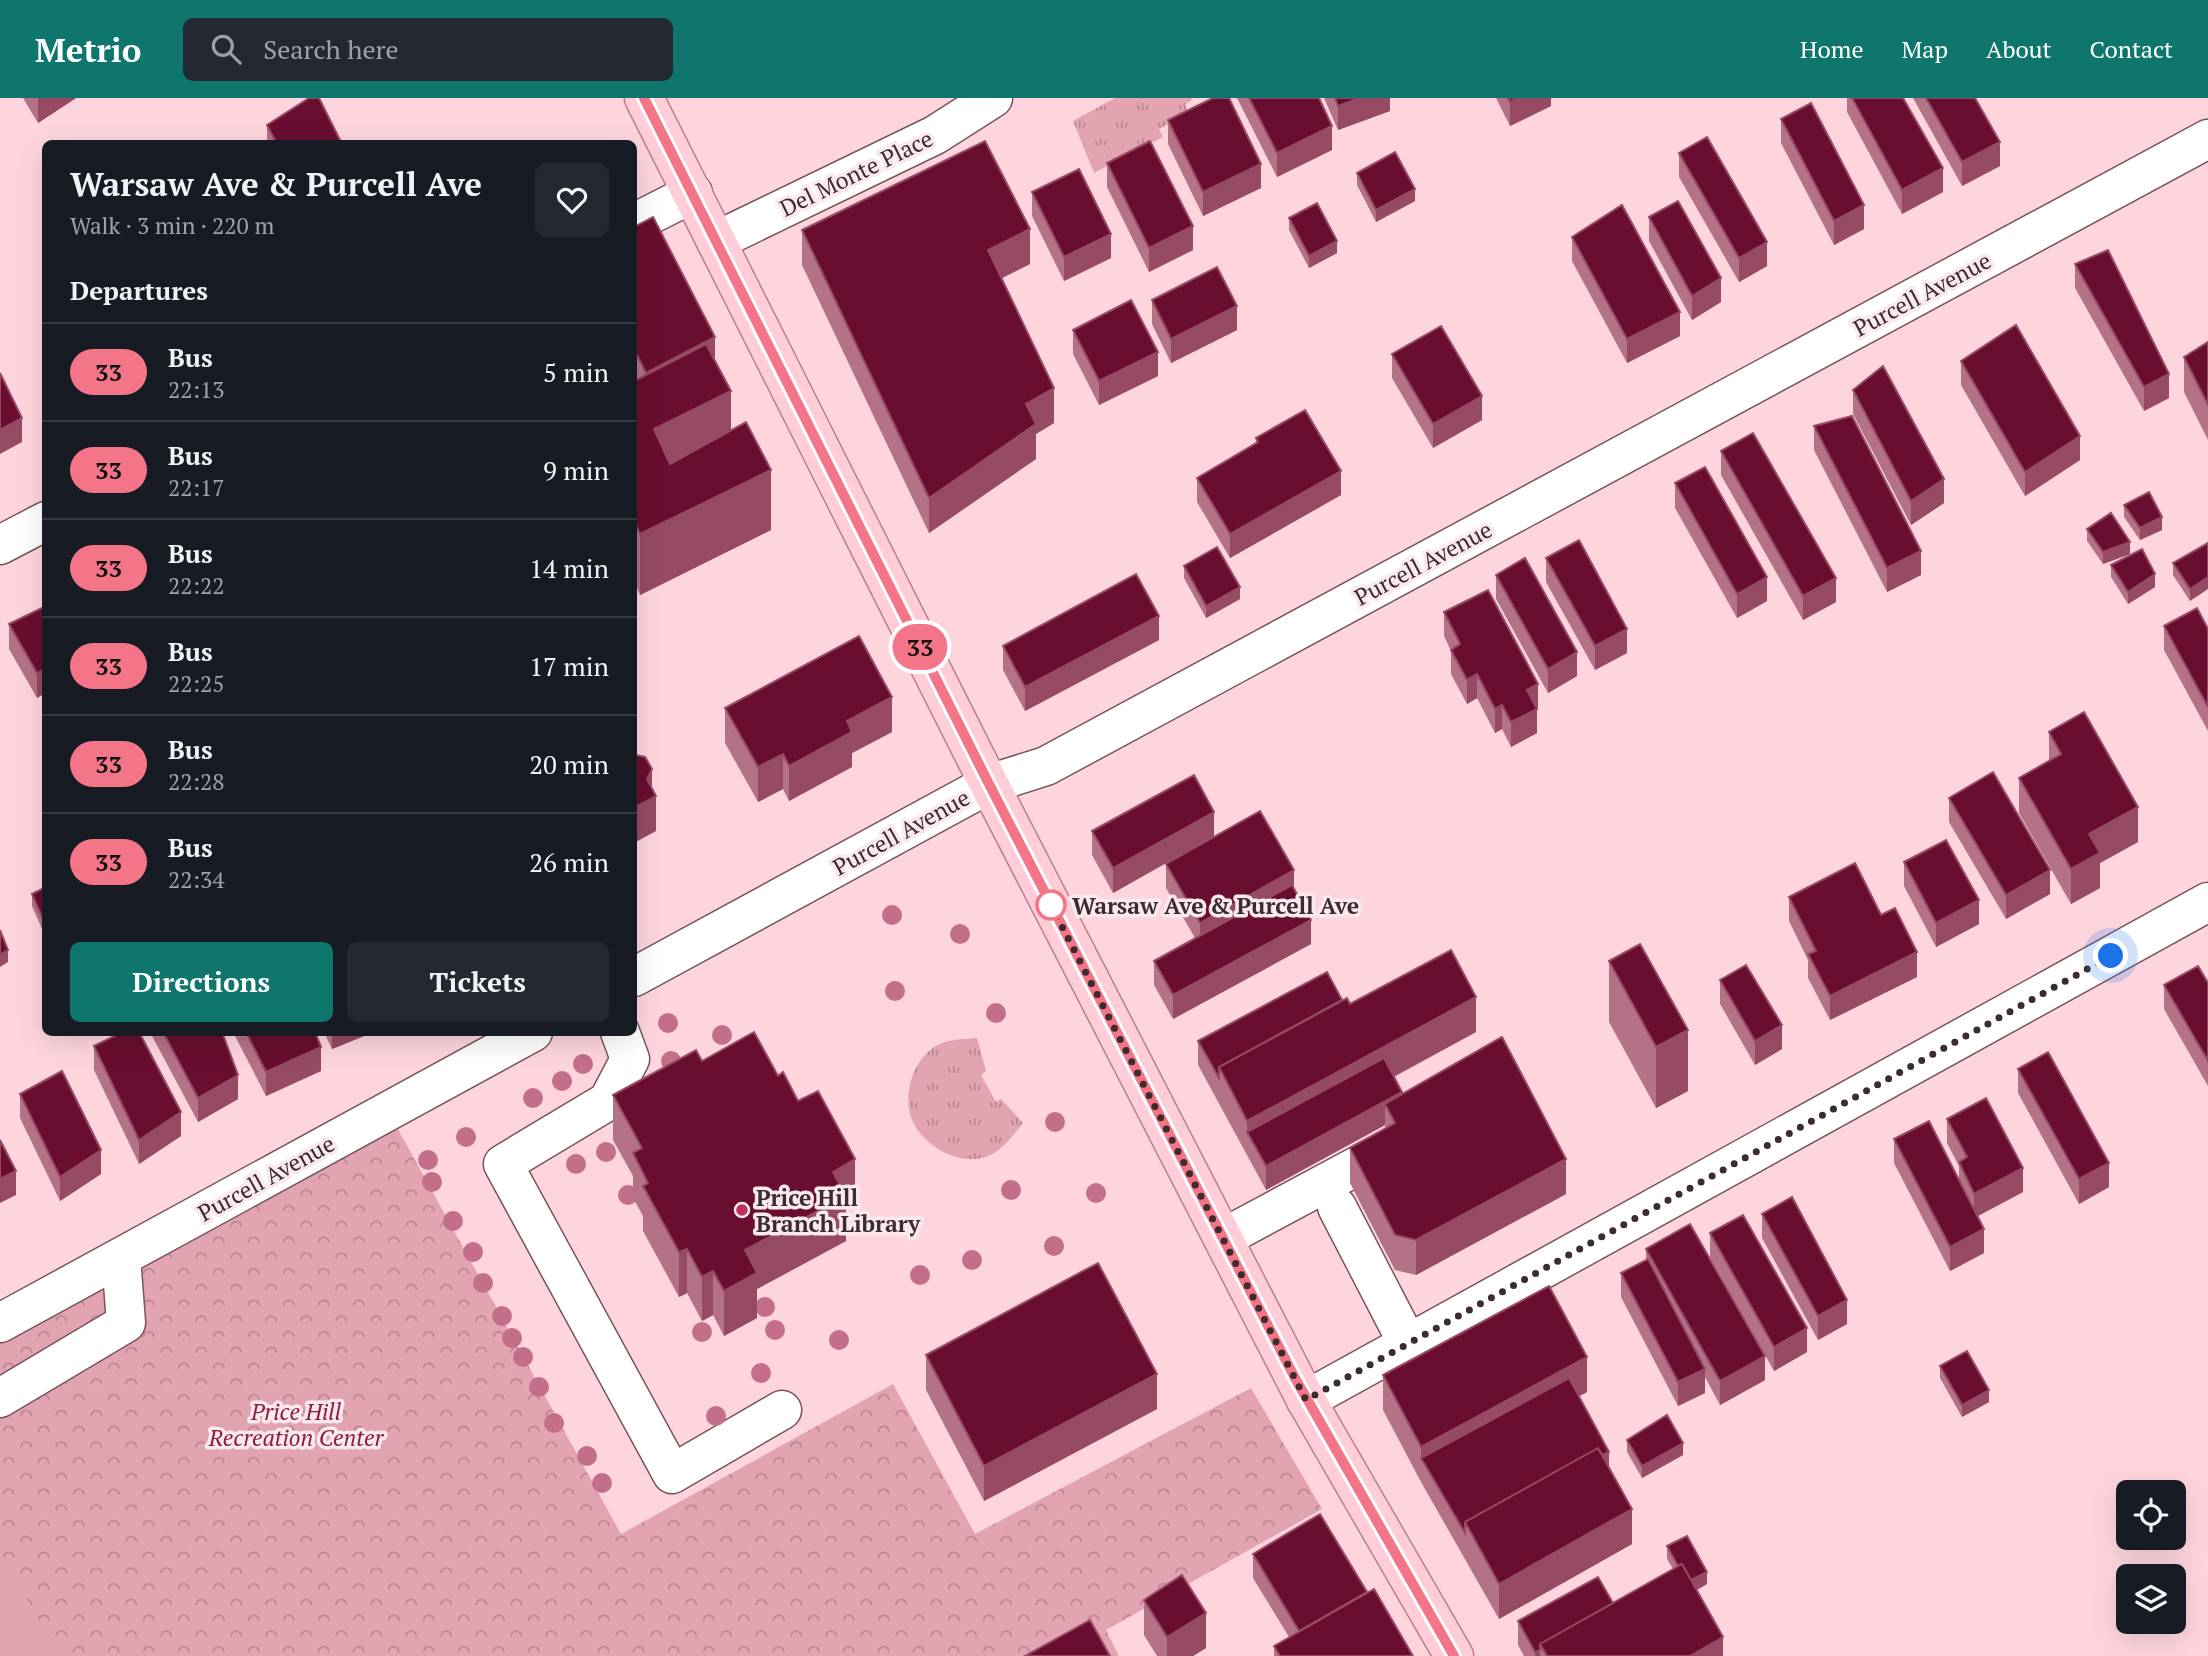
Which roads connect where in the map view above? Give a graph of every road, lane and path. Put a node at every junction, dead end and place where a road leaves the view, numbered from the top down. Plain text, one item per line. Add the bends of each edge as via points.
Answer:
1 (644, 98) edge
2 (993, 98) edge
3 (2208, 139) edge
4 (693, 193) junction
5 (637, 221) edge
6 (716, 241) junction
7 (42, 524) edge
8 (0, 545) edge
9 (989, 784) junction
10 (2208, 902) edge
11 (637, 976) edge
12 (526, 1036) edge
13 (621, 1036) edge
14 (1374, 1157) edge
15 (1337, 1207) dead end
16 (1223, 1238) junction
17 (121, 1257) junction
18 (0, 1323) edge
19 (1408, 1344) junction
20 (0, 1398) edge
21 (1306, 1400) junction
22 (782, 1410) dead end
23 (1454, 1656) edge

1 - 4 main road
2 - 6 street, Del Monte Place via 935,135
3 - 9 street, Purcell Avenue via 1046,766
4 - 5 street
4 - 6 main road
6 - 9 main road
7 - 8 street
9 - 11 street, Purcell Avenue
9 - 16 main road
10 - 19 street
12 - 17 street, Purcell Avenue
13 - 22 street via 630,1059 608,1101 503,1164 671,1474
14 - 16 street
15 - 19 street
16 - 21 main road
17 - 18 street, Purcell Avenue
17 - 20 street via 126,1323
19 - 21 street
21 - 23 main road

